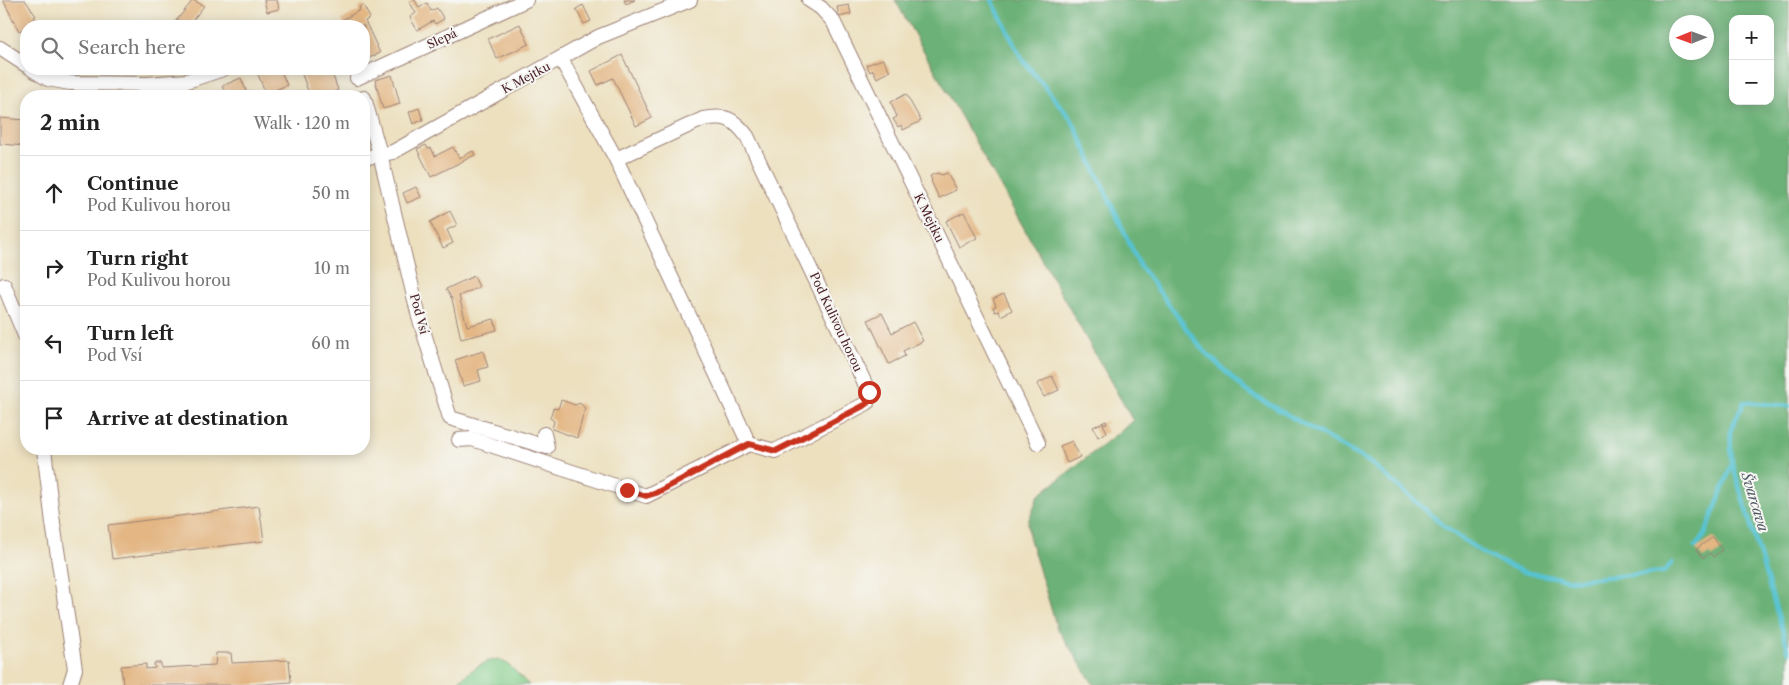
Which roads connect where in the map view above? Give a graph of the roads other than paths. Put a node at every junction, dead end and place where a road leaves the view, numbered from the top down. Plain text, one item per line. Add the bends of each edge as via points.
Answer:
1 (526, 0) edge
2 (690, 0) edge
3 (809, 0) edge
4 (0, 48) edge
5 (561, 59) junction
6 (20, 61) edge
7 (370, 67) edge
8 (42, 75) edge
9 (205, 75) edge
10 (356, 75) edge
11 (361, 90) edge
12 (370, 118) edge
13 (380, 154) junction
14 (370, 156) edge
15 (616, 159) junction
16 (4, 285) dead end
17 (20, 324) edge
18 (544, 434) dead end
19 (458, 440) dead end
20 (749, 444) junction
21 (1038, 444) dead end
22 (45, 455) edge
23 (70, 685) edge

1 - 7 street, Slepá
2 - 5 street, K Mejtku via 598,37
3 - 21 street, K Mejtku via 833,21
4 - 6 street
5 - 13 street, K Mejtku via 393,152
5 - 15 street
8 - 9 street via 70,83 147,84 187,81
10 - 11 street, Pod Vsí
12 - 13 street, Pod Vsí
13 - 14 street, K Mejtku
13 - 18 street, Pod Vsí via 418,317 450,418 547,447
15 - 20 street
15 - 20 street, Pod Kulivou horou via 703,119 730,118 741,128 869,392 867,404 776,451
16 - 17 street
19 - 20 street via 472,439 646,496
22 - 23 street via 75,670

